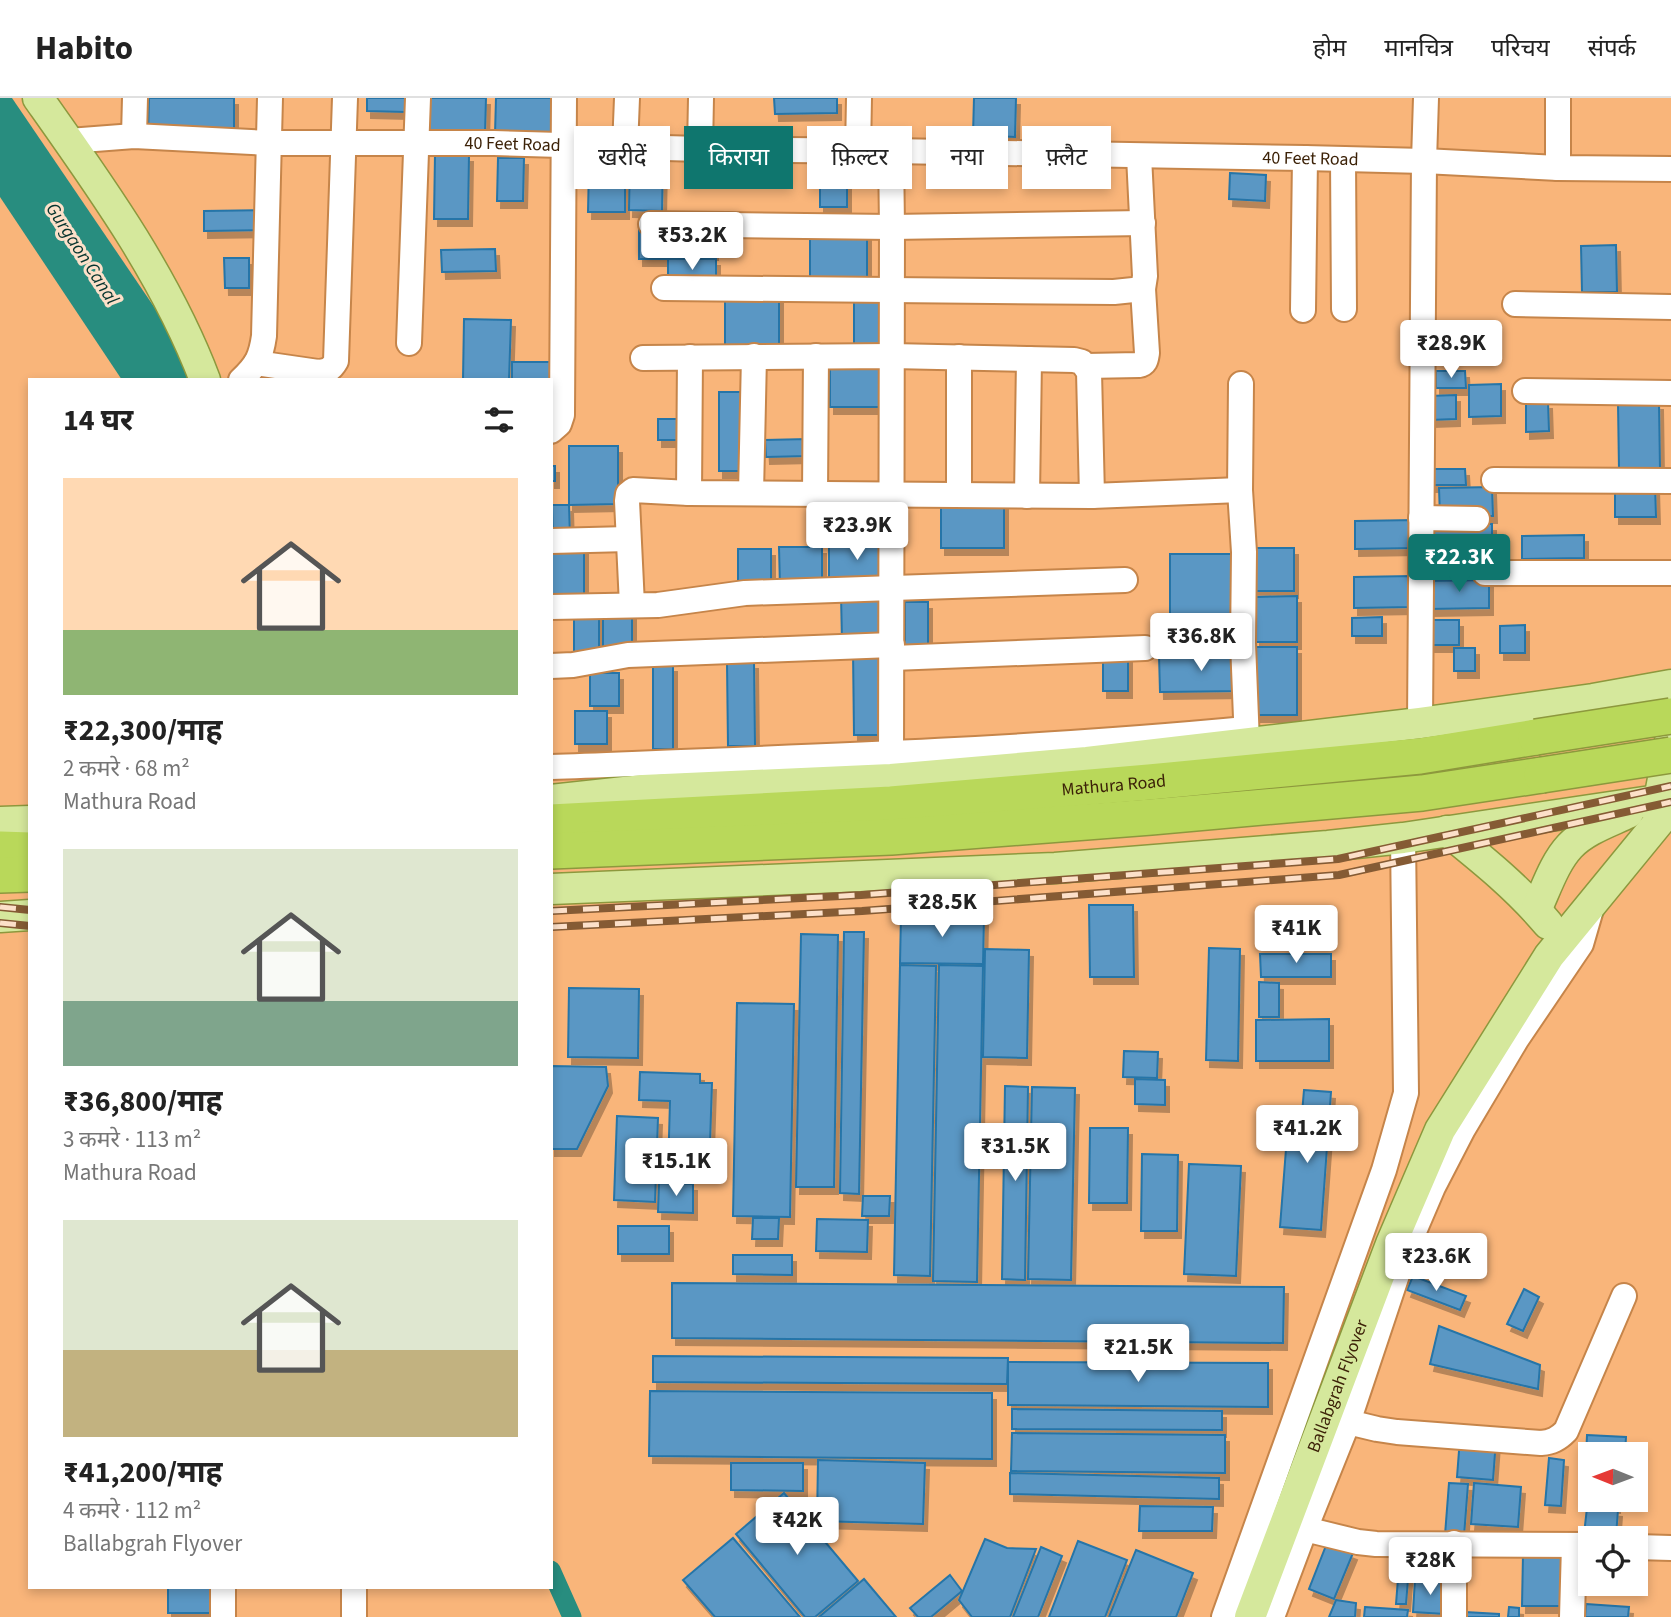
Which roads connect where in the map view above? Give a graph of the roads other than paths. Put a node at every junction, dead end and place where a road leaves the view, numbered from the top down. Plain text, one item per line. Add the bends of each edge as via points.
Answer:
1 (38, 98) edge
2 (59, 98) edge
3 (135, 98) edge
4 (270, 98) edge
5 (345, 98) edge
6 (418, 98) edge
7 (564, 98) edge
8 (627, 98) edge
9 (702, 98) edge
10 (859, 98) edge
11 (1426, 98) edge
12 (1558, 98) edge
13 (626, 126) edge
14 (701, 126) edge
15 (858, 126) edge
16 (134, 136) junction
17 (77, 141) junction
18 (270, 142) junction
19 (417, 143) junction
20 (344, 144) junction
21 (564, 146) junction
22 (574, 146) edge
23 (912, 151) edge
24 (1139, 156) junction
25 (1305, 158) junction
26 (1343, 159) junction
27 (1424, 161) junction
28 (1558, 167) junction
29 (1671, 169) edge
30 (892, 189) edge
31 (1143, 223) junction
32 (650, 224) dead end
33 (892, 227) junction
34 (664, 288) dead end
35 (892, 289) junction
36 (1143, 289) junction
37 (1515, 304) dead end
38 (1671, 307) edge
39 (1344, 309) dead end
40 (1303, 310) dead end
41 (409, 343) dead end
42 (754, 356) junction
43 (816, 356) junction
44 (892, 356) junction
45 (690, 357) junction
46 (959, 357) junction
47 (643, 358) dead end
48 (1029, 359) junction
49 (1086, 366) junction
50 (249, 372) edge
51 (204, 378) edge
52 (221, 378) edge
53 (1241, 384) dead end
54 (1524, 391) dead end
55 (1671, 393) edge
56 (553, 429) edge
57 (1494, 480) dead end
58 (1671, 481) edge
59 (1240, 490) junction
60 (690, 493) junction
61 (751, 493) junction
62 (816, 494) junction
63 (891, 495) junction
64 (960, 495) junction
65 (1027, 496) junction
66 (1092, 496) junction
67 (1421, 518) junction
68 (1477, 519) dead end
69 (628, 539) junction
70 (553, 541) edge
71 (1485, 573) dead end
72 (1671, 573) edge
73 (1125, 580) dead end
74 (891, 588) junction
75 (632, 605) junction
76 (553, 607) edge
77 (1145, 648) dead end
78 (892, 652) junction
79 (553, 666) edge
80 (1671, 685) edge
81 (1580, 700) junction
82 (1671, 716) edge
83 (1420, 723) junction
84 (1247, 736) junction
85 (1671, 736) edge
86 (1671, 755) edge
87 (891, 766) junction
88 (553, 767) edge
89 (553, 800) edge
90 (1666, 806) edge
91 (1594, 810) junction
92 (28, 821) edge
93 (0, 822) edge
94 (553, 822) edge
95 (1447, 831) junction
96 (1403, 838) junction
97 (0, 849) edge
98 (28, 850) edge
99 (553, 851) edge
100 (28, 874) edge
101 (0, 875) edge
102 (553, 888) edge
103 (1595, 899) junction
104 (1536, 910) junction
105 (28, 915) edge
106 (0, 917) edge
107 (1555, 948) junction
108 (1624, 1296) dead end
109 (1348, 1422) junction
110 (1305, 1528) junction
111 (1454, 1544) junction
112 (1578, 1545) edge
113 (1648, 1547) edge
114 (1671, 1548) edge
115 (1578, 1574) edge
116 (223, 1589) edge
117 (354, 1589) edge
118 (223, 1617) edge
119 (354, 1617) edge
120 (1224, 1617) edge
121 (1250, 1617) edge
122 (1272, 1617) edge
123 (1454, 1617) edge
124 (1572, 1617) edge

1 - 17 main road
2 - 17 main road
3 - 16 street
4 - 18 street
5 - 20 street
6 - 19 street
7 - 21 street
8 - 13 street
9 - 14 street
10 - 15 street
11 - 27 street
12 - 28 street
16 - 17 street, 40 Feet Road
16 - 18 street, 40 Feet Road
17 - 51 main road via 169,300
17 - 52 main road via 192,312
18 - 20 street, 40 Feet Road
18 - 50 street via 264,335
19 - 20 street, 40 Feet Road
19 - 21 street, 40 Feet Road
19 - 41 street
20 - 50 street via 336,361 327,371
21 - 22 street, 40 Feet Road
21 - 56 street via 562,415
23 - 24 street, 40 Feet Road
24 - 25 street, 40 Feet Road
24 - 31 street
25 - 26 street, 40 Feet Road
25 - 40 street
26 - 27 street, 40 Feet Road
26 - 39 street
27 - 28 street, 40 Feet Road
27 - 67 street
28 - 29 street, 40 Feet Road
30 - 33 street
31 - 33 street
31 - 36 street
32 - 33 street
33 - 35 street
34 - 35 street
35 - 36 street
35 - 44 street
36 - 49 street via 1146,361
37 - 38 street
42 - 43 street
42 - 45 street
42 - 61 street
43 - 44 street
43 - 62 street
44 - 46 street
44 - 63 street
45 - 47 street
45 - 60 street
46 - 48 street
46 - 64 street
48 - 49 street via 1074,360
48 - 65 street
49 - 66 street
53 - 59 street
54 - 55 street
57 - 58 street
59 - 66 street
59 - 84 street
60 - 61 street
60 - 69 street via 630,491
61 - 62 street
62 - 63 street
63 - 64 street
63 - 74 street
64 - 65 street
65 - 66 street
67 - 68 street
67 - 83 street
69 - 70 street
69 - 75 street
71 - 72 street
73 - 74 street
74 - 75 street via 745,593
74 - 78 street
75 - 76 street
77 - 78 street
78 - 79 street via 628,655
78 - 87 street
80 - 81 main road
81 - 83 main road
81 - 91 main road via 1594,723 1602,754 1601,789
82 - 94 highway, Mathura Road, bridge via 1420,756 1149,782 891,804
83 - 84 main road
84 - 87 main road via 1087,762
85 - 90 main road
86 - 99 highway, Mathura Road, bridge via 1422,793 1151,817 891,837
87 - 88 street
87 - 89 main road
90 - 91 main road
90 - 103 main road, Ballabgrah Flyover
90 - 104 main road via 1603,824 1581,837 1558,863
91 - 95 main road
92 - 93 main road
95 - 96 main road
95 - 104 main road via 1501,874
96 - 102 main road via 1055,868
96 - 120 street via 1406,1094 1384,1170
97 - 98 highway
100 - 101 highway
103 - 107 main road, Ballabgrah Flyover
103 - 109 street via 1581,944 1516,1040 1433,1187 1403,1257
104 - 107 main road
105 - 106 main road
107 - 121 main road, Ballabgrah Flyover via 1436,1139 1391,1244
108 - 109 street via 1560,1438 1541,1443 1397,1432
109 - 110 street
110 - 111 street via 1367,1543
110 - 122 street
111 - 112 street
111 - 123 street
113 - 114 street
115 - 124 street
116 - 118 street
117 - 119 street

